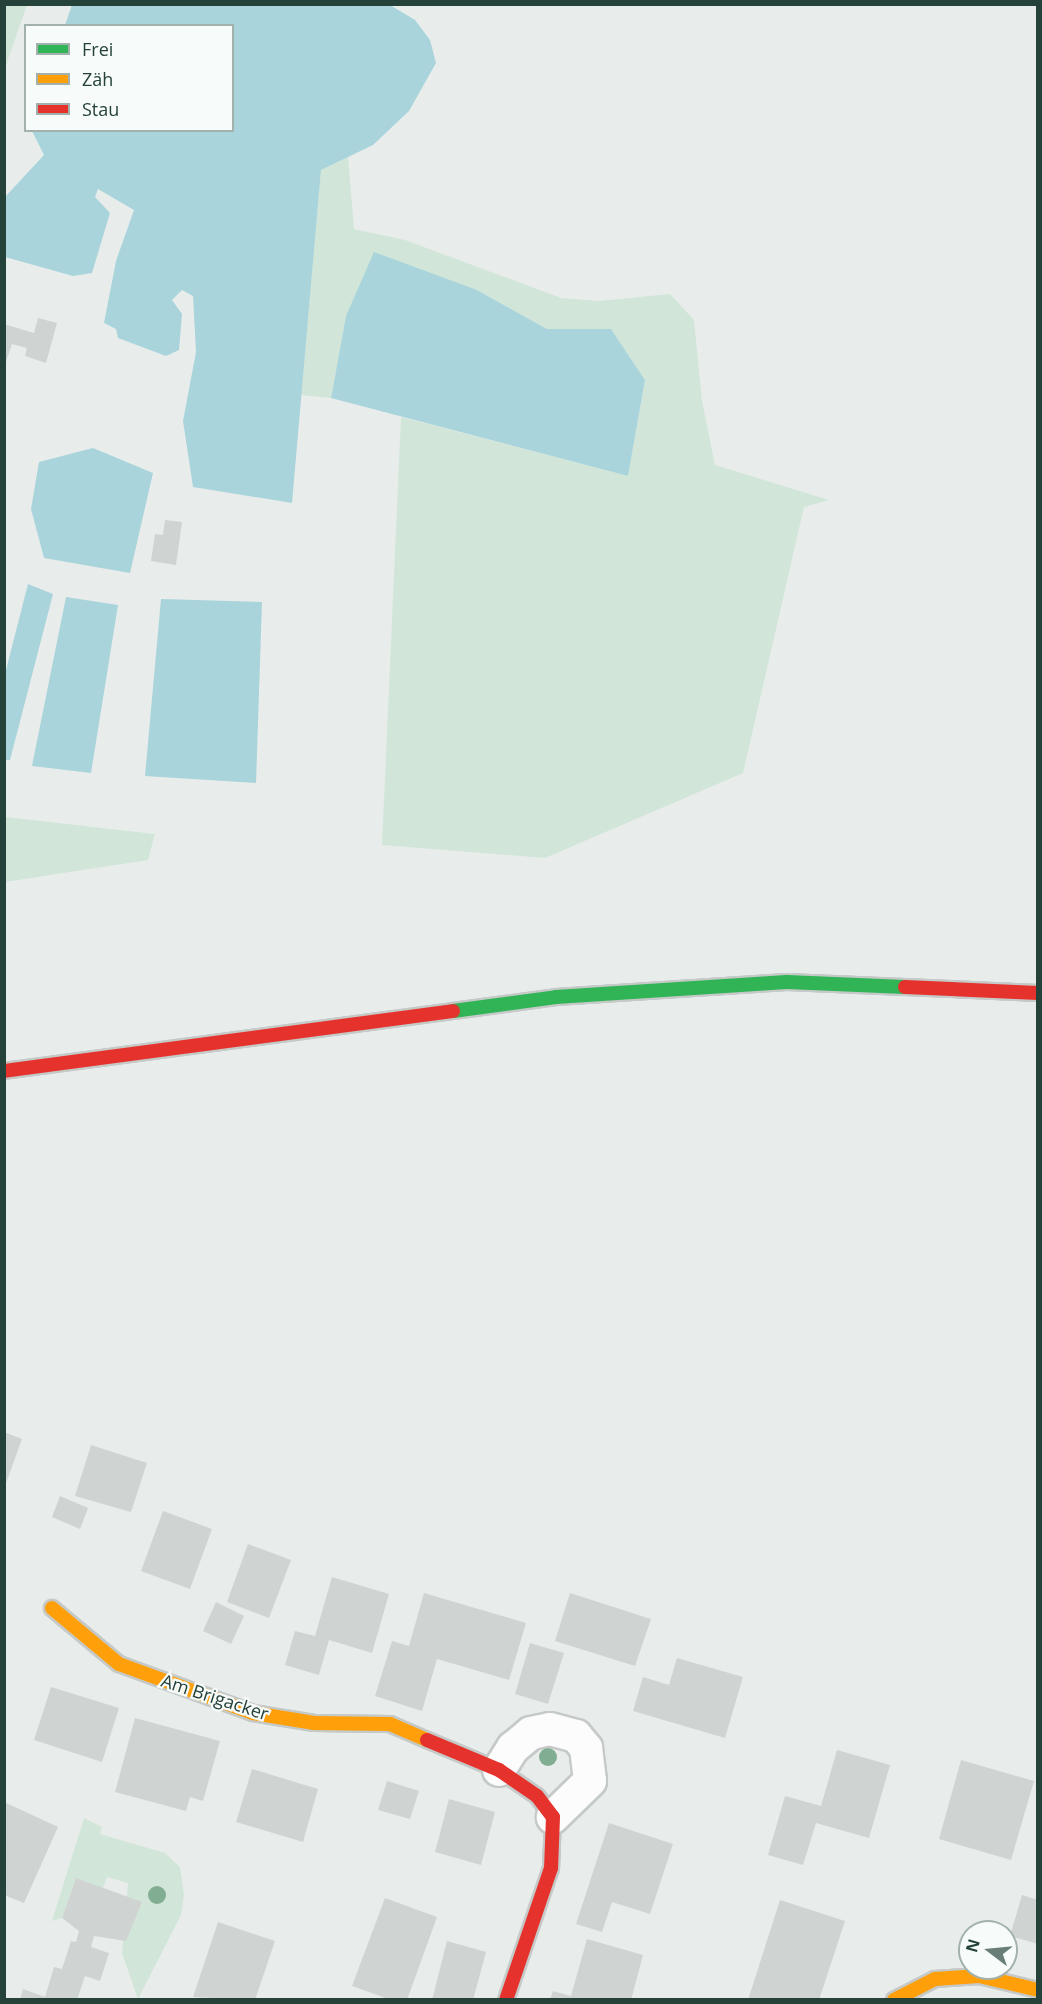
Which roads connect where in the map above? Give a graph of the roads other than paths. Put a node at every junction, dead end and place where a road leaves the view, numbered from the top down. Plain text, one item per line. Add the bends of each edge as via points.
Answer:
1 (1038, 993) edge
2 (4, 1071) edge
3 (52, 1608) dead end
4 (499, 1770) junction
5 (553, 1817) junction
6 (1038, 1990) edge
7 (506, 2000) edge
8 (894, 2000) edge

1 - 2 street via 787,982 556,997
3 - 4 street, Am Brigacker via 119,1664 253,1713 314,1724 390,1724
4 - 5 street, Am Brigacker via 537,1796
4 - 5 street via 513,1748 531,1733 550,1729 576,1737 585,1749 590,1781
5 - 7 street via 551,1868
6 - 8 street via 979,1976 935,1979

